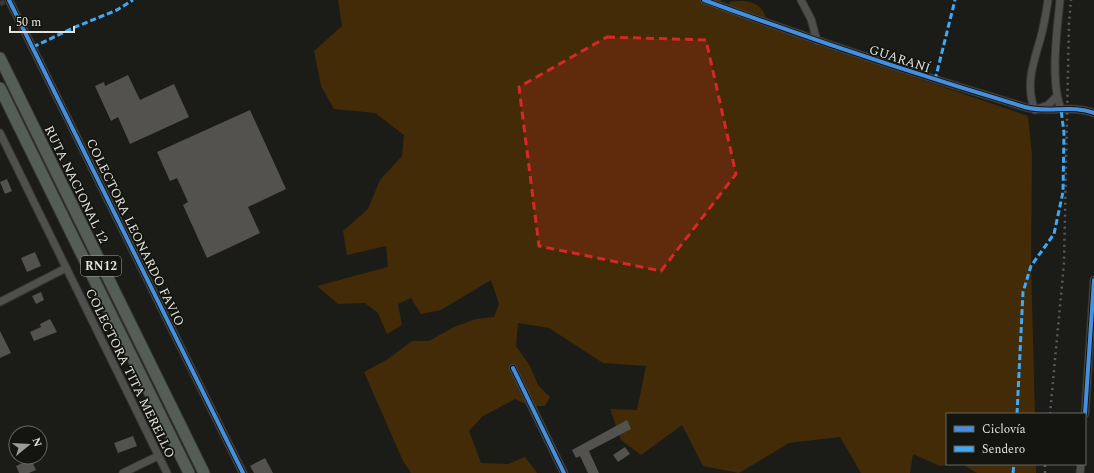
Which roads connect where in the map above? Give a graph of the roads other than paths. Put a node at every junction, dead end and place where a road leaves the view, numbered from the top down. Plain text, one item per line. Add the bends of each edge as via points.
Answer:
1 (9, 0) edge
2 (704, 0) edge
3 (801, 0) edge
4 (1048, 0) edge
5 (1060, 0) edge
6 (817, 41) junction
7 (0, 58) edge
8 (0, 88) edge
9 (1056, 97) junction
10 (1061, 109) junction
11 (1035, 110) junction
12 (1094, 113) edge
13 (0, 133) edge
14 (66, 268) junction
15 (1094, 280) edge
16 (0, 302) edge
17 (513, 368) dead end
18 (1085, 413) edge
19 (158, 456) junction
20 (123, 473) edge
21 (167, 473) edge
22 (189, 473) edge
23 (204, 473) edge
24 (243, 473) edge
25 (564, 473) edge

1 - 24 street, COLECTORA LEONARDO FAVIO
2 - 6 street, GUARANÍ
3 - 6 street via 811,19
4 - 11 street via 1040,40 1032,60 1030,99
5 - 9 street via 1056,39
6 - 11 street, GUARANÍ
7 - 23 highway, RUTA NACIONAL 12 / RN12
8 - 22 highway, RUTA NACIONAL 12 / RN12
9 - 10 street
9 - 11 street via 1048,105
10 - 11 street, GUARANÍ
10 - 12 street, GUARANÍ
13 - 14 street, COLECTORA TITA MERELLO
14 - 16 street
14 - 19 street, COLECTORA TITA MERELLO
15 - 18 street
17 - 25 street
19 - 20 street
19 - 21 street, COLECTORA TITA MERELLO

